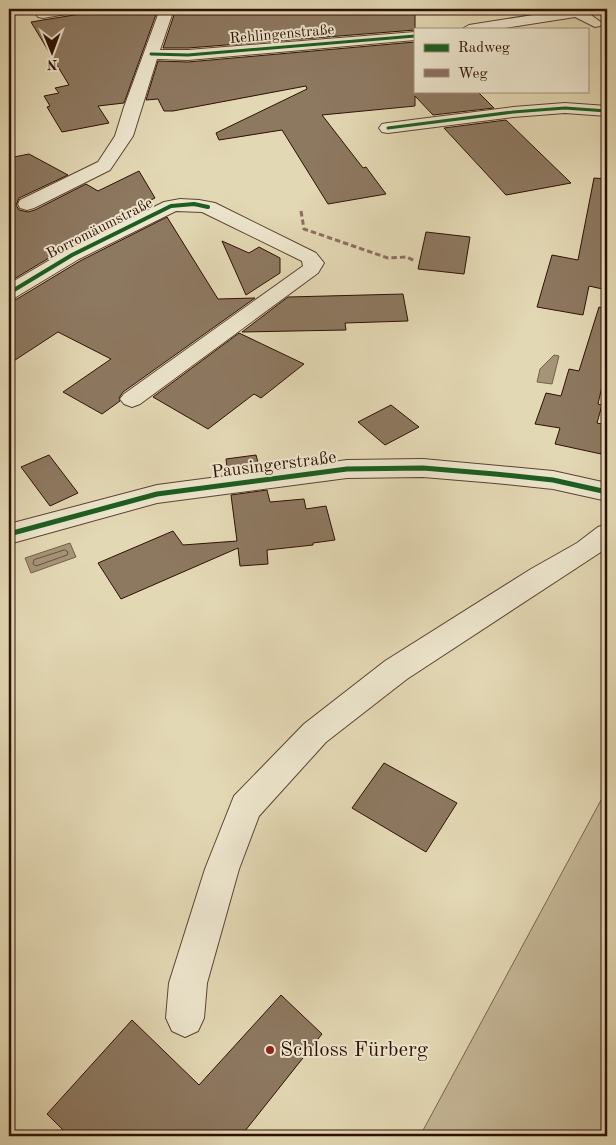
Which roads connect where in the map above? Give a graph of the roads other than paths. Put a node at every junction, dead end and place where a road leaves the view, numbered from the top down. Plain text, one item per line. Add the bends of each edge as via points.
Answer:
1 (74, 9) edge
2 (167, 9) edge
3 (43, 14) dead end
4 (595, 23) dead end
5 (475, 28) edge
6 (414, 36) edge
7 (151, 54) junction
8 (607, 110) edge
9 (388, 128) dead end
10 (27, 204) dead end
11 (9, 293) edge
12 (132, 399) dead end
13 (607, 492) edge
14 (9, 534) edge
15 (607, 534) edge
16 (185, 1018) dead end

1 - 3 street
2 - 7 street
4 - 5 street via 578,12
6 - 7 street, Rehlingenstraße via 188,55
7 - 10 street via 124,136 104,166
8 - 9 street via 565,108 513,112
11 - 12 street, Borromäumstraße via 72,255 171,206 194,204 208,207 309,257 314,263 312,269
13 - 14 street, Pausingerstraße via 553,480 495,474 423,468 347,469 157,494
15 - 16 street via 588,550 541,576 396,670 315,733 246,807 222,869 188,983

